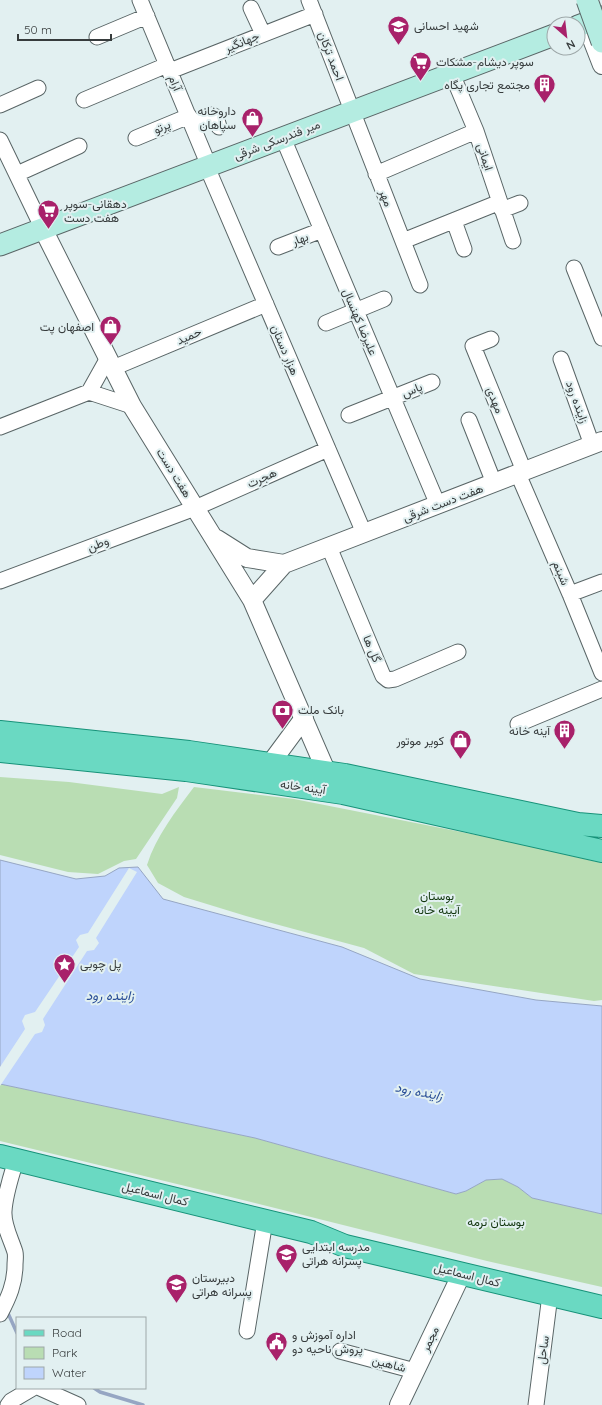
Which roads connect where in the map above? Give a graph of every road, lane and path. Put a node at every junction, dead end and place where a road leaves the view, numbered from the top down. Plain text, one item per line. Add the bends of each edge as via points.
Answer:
1 (140, 0) edge
2 (578, 0) edge
3 (582, 0) edge
4 (587, 0) edge
5 (602, 1) edge
6 (312, 7) edge
7 (251, 8) dead end
8 (147, 16) junction
9 (589, 22) edge
10 (263, 34) junction
11 (97, 37) dead end
12 (546, 38) edge
13 (601, 50) edge
14 (168, 68) junction
15 (452, 74) junction
16 (38, 88) dead end
17 (84, 100) dead end
18 (0, 105) edge
19 (352, 112) junction
20 (190, 120) junction
21 (219, 128) dead end
22 (476, 131) junction
23 (136, 138) dead end
24 (283, 138) junction
25 (0, 142) edge
26 (79, 146) dead end
27 (208, 166) junction
28 (17, 174) junction
29 (376, 174) junction
30 (520, 203) dead end
31 (501, 206) junction
32 (454, 221) junction
33 (43, 229) junction
34 (322, 230) junction
35 (514, 241) dead end
36 (403, 242) junction
37 (0, 245) edge
38 (278, 248) dead end
39 (464, 249) dead end
40 (574, 268) dead end
41 (420, 285) dead end
42 (384, 299) dead end
43 (266, 304) junction
44 (356, 311) junction
45 (326, 323) dead end
46 (602, 338) edge
47 (491, 339) dead end
48 (561, 359) dead end
49 (110, 363) junction
50 (432, 382) dead end
51 (89, 392) junction
52 (392, 398) junction
53 (132, 406) junction
54 (349, 415) dead end
55 (469, 420) dead end
56 (0, 426) edge
57 (597, 443) edge
58 (328, 449) junction
59 (521, 473) junction
60 (494, 483) junction
61 (438, 505) junction
62 (195, 508) junction
63 (364, 533) junction
64 (213, 537) junction
65 (328, 547) junction
66 (284, 564) junction
67 (0, 581) edge
68 (602, 582) edge
69 (570, 594) junction
70 (252, 600) junction
71 (458, 652) dead end
72 (602, 673) edge
73 (602, 689) edge
74 (304, 718) junction
75 (518, 724) dead end
76 (0, 732) edge
77 (0, 751) edge
78 (270, 764) junction
79 (327, 773) junction
80 (602, 826) edge
81 (602, 851) edge
82 (8, 1158) edge
83 (265, 1221) junction
84 (310, 1232) junction
85 (462, 1273) junction
86 (550, 1295) junction
87 (602, 1296) edge
88 (602, 1307) edge
89 (3, 1308) edge
90 (247, 1331) dead end
91 (340, 1351) dead end
92 (415, 1371) junction
93 (31, 1389) edge
94 (42, 1389) edge
95 (74, 1404) edge
96 (8, 1405) edge
97 (399, 1405) edge
98 (536, 1405) edge

1 - 8 street, آرام
2 - 9 street
3 - 5 street via 592,3
4 - 13 main road, bridge
6 - 10 street, جهانگیر
6 - 19 street, احمد ترکان
7 - 10 street
8 - 11 street
8 - 14 street, آرام
9 - 13 street
10 - 14 street, جهانگیر
12 - 15 main road, میر فندرسکی شرقی
14 - 17 street, جهانگیر
14 - 20 street, آرام
15 - 19 main road, میر فندرسکی شرقی
15 - 22 street, ایمانی
16 - 18 street
19 - 24 main road, میر فندرسکی شرقی
19 - 29 street, مهر
20 - 21 street, پرتو via 212,115 216,117
20 - 23 street, پرتو
20 - 27 street, آرام
22 - 29 street
22 - 31 street, ایمانی
24 - 27 main road, میر فندرسکی شرقی
24 - 34 street, علیرضا کهنسال
25 - 28 street
26 - 28 street
27 - 33 main road, میر فندرسکی شرقی
27 - 43 street, هزار دستان
28 - 33 street
29 - 36 street, مهر
30 - 31 street
31 - 32 street
31 - 35 street, ایمانی
32 - 36 street
32 - 39 street
33 - 37 main road, میر فندرسکی شرقی
33 - 49 street, هفت دست
34 - 38 street, بهار
34 - 44 street, علیرضا کهنسال
36 - 41 street, مهر
40 - 46 street
42 - 44 street
43 - 49 street, حمید
43 - 58 street, هزار دستان
44 - 45 street
44 - 52 street, علیرضا کهنسال
47 - 59 street, مهدی via 474,346
48 - 57 street, زاینده رود
49 - 51 street
49 - 53 street, هفت دست
50 - 52 street, پاس
51 - 53 street
51 - 56 street
52 - 54 street, پاس
52 - 61 street, علیرضا کهنسال
53 - 62 street, هفت دست
55 - 60 street
57 - 59 street, هفت دست شرقی
58 - 62 street, هجرت
58 - 63 street, هزار دستان
59 - 60 street, هفت دست شرقی
59 - 69 street, شبنم
60 - 61 street, هفت دست شرقی
61 - 63 street, هفت دست شرقی
62 - 64 street, هفت دست
62 - 67 street, وطن
63 - 65 street, هفت دست شرقی
64 - 66 street via 246,558
64 - 70 street, هفت دست
65 - 66 street, هفت دست شرقی
65 - 71 street, گل ها via 383,676 388,680 395,679
66 - 70 street
68 - 69 street
69 - 72 street, شبنم
70 - 74 street, هفت دست
73 - 75 street
74 - 78 street
74 - 79 street, هفت دست
76 - 78 main road, آیینه خانه via 189,752
77 - 81 main road, آیینه خانه via 186,770 343,793
78 - 79 main road, آیینه خانه
79 - 80 main road, آیینه خانه via 578,824
82 - 83 main road, کمال اسماعیل
82 - 89 street via 4,1212 15,1254 14,1284
83 - 84 main road, کمال اسماعیل
83 - 90 street
84 - 85 main road, کمال اسماعیل via 345,1246
84 - 87 main road, کمال اسماعیل via 352,1232 466,1264
85 - 86 main road, کمال اسماعیل
85 - 92 street, مجمر
86 - 88 main road, کمال اسماعیل
86 - 98 street, ساحل
91 - 92 street, شاهین
92 - 97 street, مجمر
93 - 96 street
94 - 95 street

